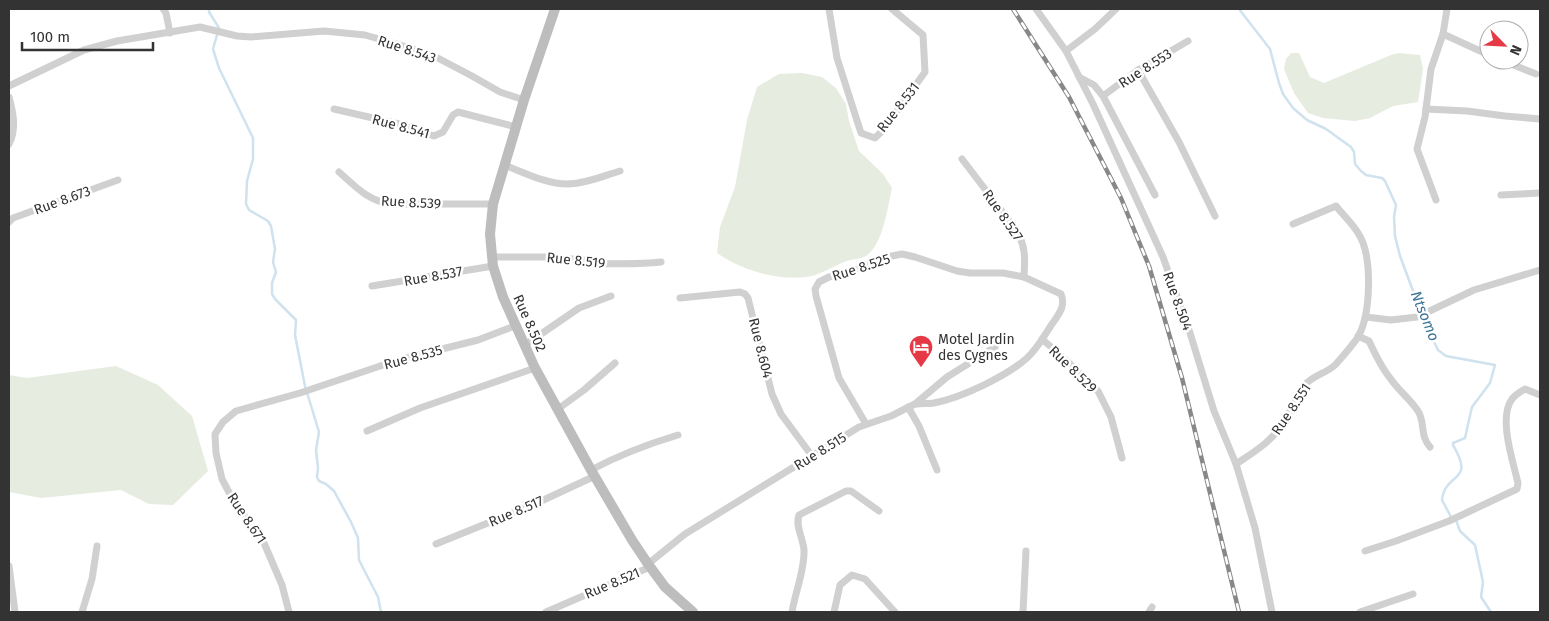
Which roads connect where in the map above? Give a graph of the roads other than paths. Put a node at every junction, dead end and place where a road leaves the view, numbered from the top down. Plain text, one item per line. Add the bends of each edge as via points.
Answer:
1 (163, 9) edge
2 (554, 9) edge
3 (829, 9) edge
4 (892, 9) edge
5 (1036, 9) edge
6 (1116, 9) edge
7 (1447, 9) edge
8 (170, 33) junction
9 (1443, 34) junction
10 (1188, 41) dead end
11 (1479, 50) edge
12 (1066, 51) junction
13 (1138, 70) junction
14 (1526, 70) edge
15 (1536, 74) dead end
16 (1079, 77) junction
17 (9, 86) edge
18 (1103, 96) junction
19 (9, 97) edge
20 (524, 100) junction
21 (334, 109) dead end
22 (1426, 109) junction
23 (1540, 119) edge
24 (516, 127) junction
25 (9, 144) edge
26 (962, 159) dead end
27 (504, 165) junction
28 (620, 171) dead end
29 (339, 172) dead end
30 (118, 180) dead end
31 (1540, 193) edge
32 (1155, 195) dead end
33 (1502, 195) dead end
34 (1436, 200) dead end
35 (493, 204) junction
36 (1215, 216) dead end
37 (9, 222) edge
38 (1293, 224) dead end
39 (492, 261) junction
40 (662, 262) dead end
41 (1540, 270) edge
42 (1024, 277) junction
43 (372, 286) dead end
44 (611, 296) dead end
45 (680, 298) dead end
46 (1366, 317) junction
47 (516, 326) junction
48 (1358, 336) junction
49 (1042, 339) junction
50 (525, 345) junction
51 (995, 347) dead end
52 (615, 363) dead end
53 (535, 368) junction
54 (300, 393) joint
55 (1540, 395) edge
56 (915, 404) junction
57 (908, 407) junction
58 (558, 409) junction
59 (866, 424) junction
60 (367, 431) dead end
61 (678, 435) dead end
62 (1430, 446) dead end
63 (812, 456) junction
64 (1122, 458) dead end
65 (1236, 464) junction
66 (937, 470) dead end
67 (593, 473) junction
68 (879, 511) dead end
69 (436, 544) dead end
70 (97, 546) dead end
71 (1026, 551) dead end
72 (1365, 551) dead end
73 (649, 565) junction
74 (9, 566) edge
75 (1412, 594) dead end
76 (15, 612) edge
77 (82, 612) edge
78 (288, 612) edge
79 (546, 612) edge
80 (693, 612) edge
81 (792, 612) edge
82 (834, 612) edge
83 (895, 612) edge
84 (1023, 612) edge
85 (1272, 612) edge
86 (1360, 612) edge

1 - 8 street
2 - 20 main road, Rue 8.502
3 - 4 street, Rue 8.531 via 837,58 861,133 875,138 925,72 922,35
5 - 12 street, Rue 8.504
6 - 12 street
7 - 9 street
8 - 17 street, Rue 8.543 via 84,50
8 - 20 street, Rue 8.543 via 200,27 250,37 324,31 365,35 434,56 500,92
9 - 11 street
9 - 22 street via 1431,69
10 - 13 street, Rue 8.553
12 - 16 street, Rue 8.504
13 - 18 street, Rue 8.553
13 - 36 street via 1179,142
14 - 15 street
16 - 18 street via 1094,85
16 - 65 street, Rue 8.504 via 1163,257 1214,411
18 - 32 street
19 - 25 street via 14,127
20 - 24 main road, Rue 8.502
21 - 24 street, Rue 8.541 via 434,136 446,130 453,114 458,112
22 - 23 street
22 - 34 street via 1417,148
24 - 27 main road, Rue 8.502
26 - 42 street, Rue 8.527 via 1017,231 1025,253
27 - 28 street via 568,184
27 - 35 main road, Rue 8.502
29 - 35 street, Rue 8.539 via 376,202
30 - 37 street, Rue 8.673 via 61,199
31 - 33 street
35 - 39 main road, Rue 8.502
38 - 46 street, Rue 8.551 via 1336,206 1359,234 1366,253 1368,275
39 - 40 street, Rue 8.519 via 547,257 585,260 589,264
39 - 43 street, Rue 8.537
39 - 47 main road, Rue 8.502
41 - 46 street via 1474,290 1417,318 1391,320
42 - 49 street, Rue 8.525 via 1061,294 1064,300
42 - 59 street, Rue 8.525 via 1003,272 957,271 902,254 819,282 816,296 839,378
44 - 50 street via 579,308
45 - 63 street, Rue 8.604 via 745,294 772,394 781,414
46 - 48 street, Rue 8.551
47 - 50 main road, Rue 8.502
47 - 54 street, Rue 8.535 via 478,340 381,365
48 - 62 street via 1369,341 1389,378 1418,411 1426,443
48 - 65 street, Rue 8.551 via 1334,366 1307,382 1275,435
49 - 56 street, Rue 8.525 via 1018,366 986,384 952,398
49 - 64 street, Rue 8.529 via 1098,391 1111,417
50 - 53 main road, Rue 8.502
51 - 56 street, Rue 8.515 via 947,377
52 - 58 street
53 - 58 main road, Rue 8.502
53 - 60 street via 420,408
54 - 78 street, Rue 8.671 via 236,411 215,434 222,479 264,543 282,585
55 - 72 street via 1525,390 1516,394 1506,411 1517,490 1427,530
56 - 57 street, Rue 8.515
57 - 59 street, Rue 8.515
57 - 66 street
58 - 67 main road, Rue 8.502
59 - 63 street, Rue 8.515
61 - 67 street via 651,443
63 - 73 street, Rue 8.515 via 685,534
65 - 85 street, Rue 8.504 via 1255,528
67 - 69 street, Rue 8.517 via 537,503
67 - 73 main road, Rue 8.502
68 - 81 street via 851,491 846,491 799,515 797,520 804,559
70 - 77 street
71 - 84 street
73 - 79 street, Rue 8.521
73 - 80 main road, Rue 8.502 via 665,587
74 - 76 street
75 - 86 street
82 - 83 street via 840,585 852,575 865,578

